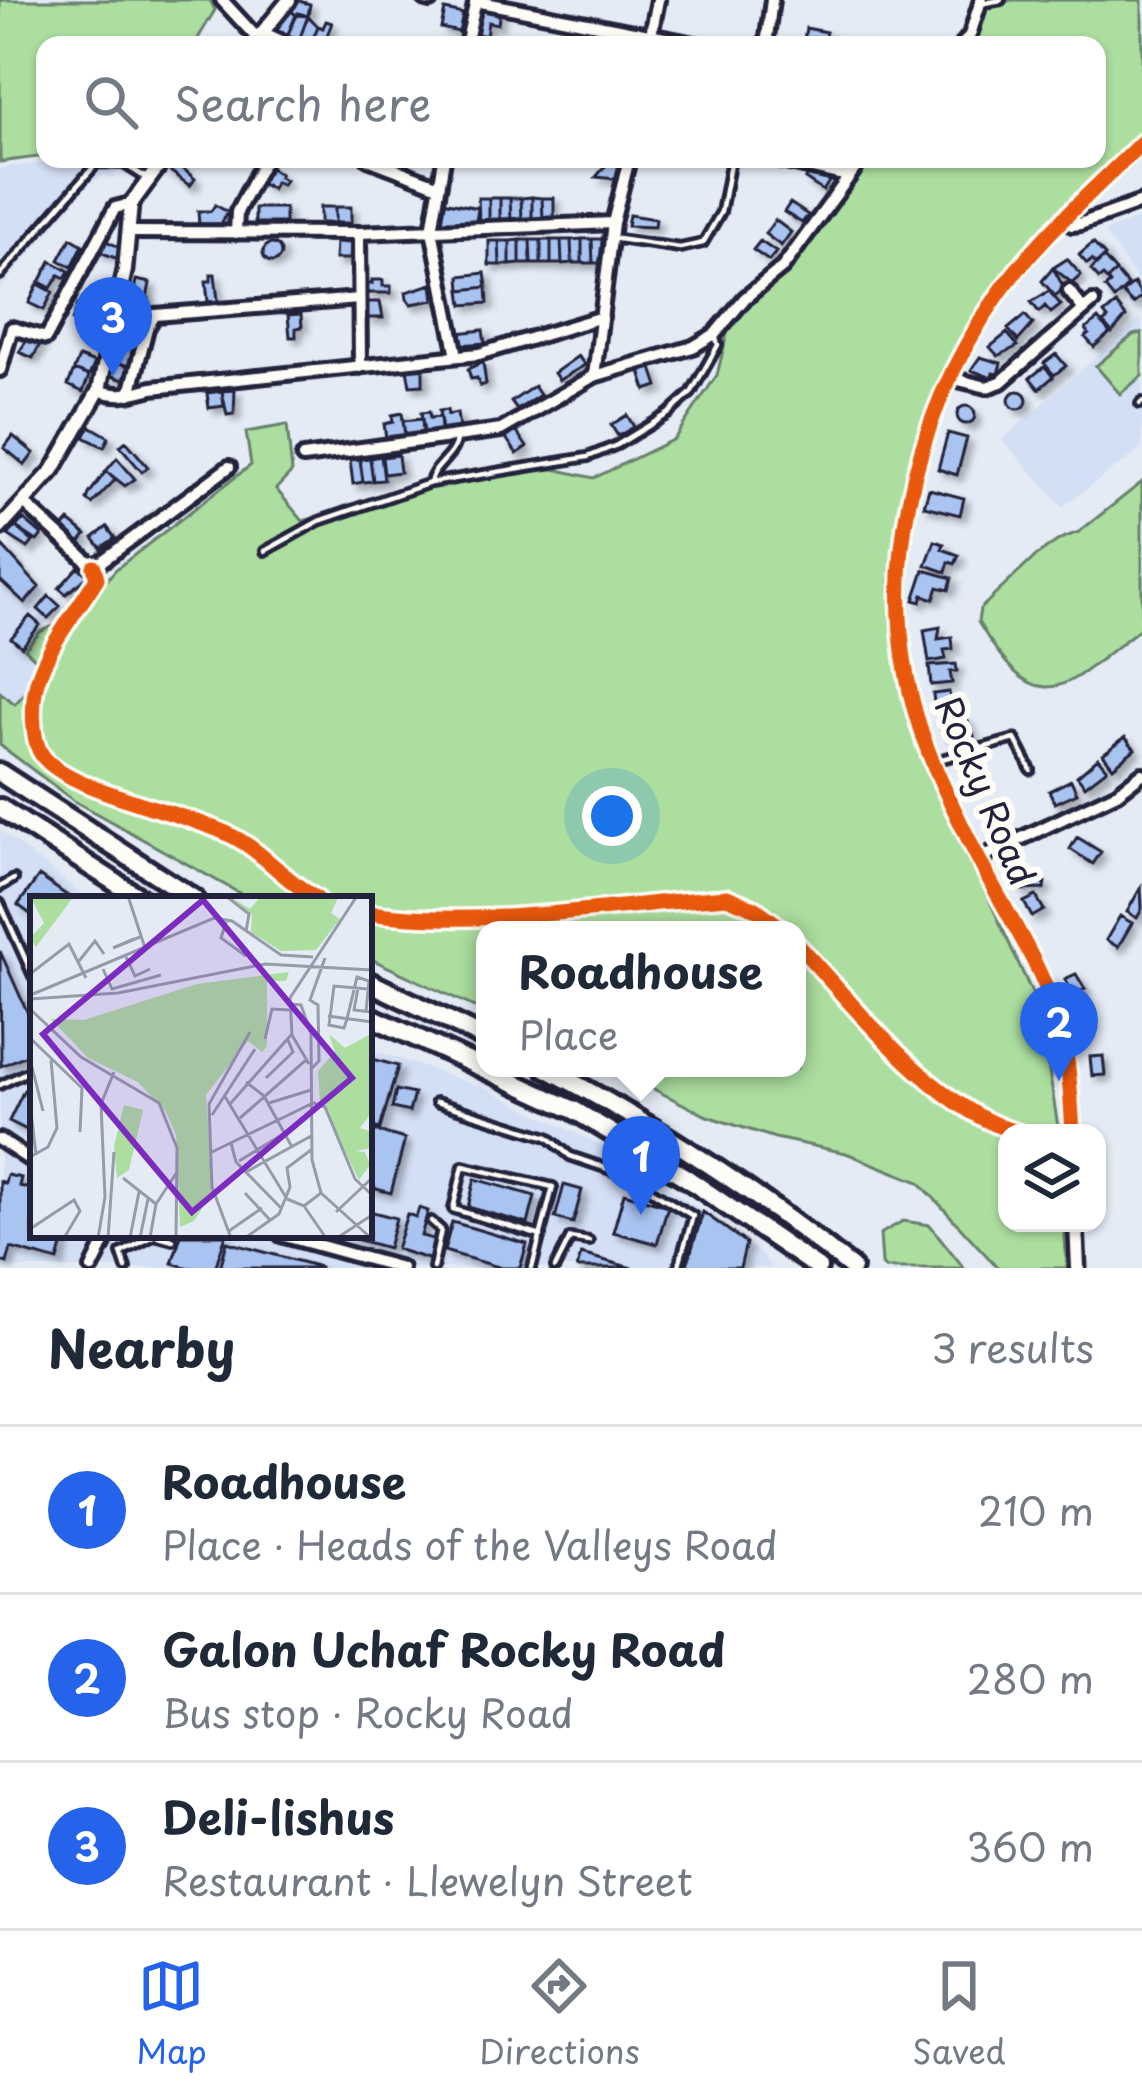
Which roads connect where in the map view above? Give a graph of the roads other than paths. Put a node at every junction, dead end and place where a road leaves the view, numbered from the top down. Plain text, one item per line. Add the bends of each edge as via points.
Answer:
1 (223, 0) edge
2 (289, 0) edge
3 (658, 0) edge
4 (772, 0) edge
5 (1001, 0) edge
6 (476, 1) edge
7 (981, 2) edge
8 (255, 36) edge
9 (259, 36) edge
10 (468, 36) edge
11 (632, 36) edge
12 (651, 36) edge
13 (767, 36) edge
14 (969, 36) edge
15 (1142, 142) edge
16 (93, 168) edge
17 (130, 168) edge
18 (157, 168) edge
19 (260, 168) edge
20 (392, 168) edge
21 (442, 168) edge
22 (626, 168) edge
23 (729, 168) edge
24 (812, 168) edge
25 (854, 168) edge
26 (847, 176) junction
27 (148, 179) junction
28 (439, 186) junction
29 (1142, 202) edge
30 (131, 204) junction
31 (1065, 219) junction
32 (613, 223) junction
33 (432, 230) junction
34 (129, 232) junction
35 (236, 233) junction
36 (359, 233) junction
37 (611, 238) junction
38 (0, 275) edge
39 (1069, 291) dead end
40 (359, 299) junction
41 (602, 316) junction
42 (715, 334) junction
43 (457, 356) junction
44 (360, 367) junction
45 (0, 370) edge
46 (594, 376) junction
47 (950, 378) junction
48 (99, 390) junction
49 (130, 394) junction
50 (456, 436) junction
51 (303, 458) dead end
52 (229, 467) dead end
53 (430, 483) junction
54 (24, 503) junction
55 (0, 528) edge
56 (265, 551) dead end
57 (932, 762) junction
58 (1030, 770) dead end
59 (0, 772) edge
60 (1142, 774) edge
61 (1130, 784) junction
62 (1142, 794) edge
63 (0, 808) edge
64 (978, 859) junction
65 (14, 879) dead end
66 (0, 887) edge
67 (136, 896) edge
68 (189, 896) edge
69 (0, 903) edge
70 (30, 969) edge
71 (372, 983) edge
72 (372, 1017) edge
73 (476, 1034) edge
74 (476, 1065) edge
75 (30, 1070) edge
76 (502, 1077) edge
77 (564, 1077) edge
78 (0, 1085) edge
79 (436, 1102) dead end
80 (1071, 1124) edge
81 (0, 1140) edge
82 (30, 1160) edge
83 (431, 1221) dead end
84 (1076, 1232) edge
85 (541, 1236) junction
86 (107, 1238) edge
87 (148, 1238) edge
88 (166, 1238) edge
89 (292, 1238) edge
90 (173, 1240) dead end
91 (589, 1241) dead end
92 (92, 1268) edge
93 (126, 1268) edge
94 (401, 1268) edge
95 (433, 1268) edge
96 (532, 1268) edge
97 (555, 1268) edge
98 (678, 1268) edge
99 (818, 1268) edge
100 (852, 1268) edge
101 (1078, 1268) edge

1 - 8 street
2 - 9 street
3 - 12 street
4 - 13 street
5 - 7 lane
6 - 10 street
6 - 11 street
7 - 14 street
15 - 31 street, Rocky Road
16 - 38 lane
17 - 27 lane
18 - 27 street
19 - 35 street
20 - 28 street
21 - 28 street
22 - 32 street
23 - 37 lane via 721,212 703,243 680,248
24 - 26 street
25 - 26 street
26 - 42 street via 783,267
27 - 30 street
28 - 33 street
29 - 31 street via 1080,224
30 - 34 street
30 - 45 street via 115,208 46,338 12,328
31 - 47 street, Rocky Road via 999,294
32 - 33 street
32 - 37 street
33 - 36 street
33 - 43 street
34 - 35 street
34 - 48 street
35 - 36 street
36 - 40 street
37 - 41 street
39 - 47 street via 1089,306 1001,382 987,387
40 - 44 street
40 - 49 street via 155,316
41 - 43 street
41 - 46 street
42 - 46 street
42 - 53 lane via 718,345 692,393 617,446
43 - 44 street
44 - 49 street
46 - 50 street via 501,430
47 - 57 street, Rocky Road via 913,484 897,570 910,696
48 - 49 street
48 - 54 street
50 - 51 street
50 - 53 lane
52 - 54 street via 94,566
53 - 56 lane via 319,521
54 - 55 street
57 - 58 lane via 1015,739
57 - 64 street, Rocky Road
59 - 68 highway
60 - 61 street
61 - 62 street
61 - 64 street
63 - 67 highway
64 - 80 street, Rocky Road via 1053,1008
65 - 66 lane
69 - 70 lane
71 - 73 highway
72 - 74 highway
75 - 78 lane
76 - 99 highway via 686,1177
77 - 100 highway via 690,1150
79 - 98 lane via 548,1137 570,1156 667,1198 693,1216
81 - 82 street
83 - 95 lane via 441,1230
84 - 101 street
85 - 85 lane via 553,1187 464,1166 453,1209
85 - 96 lane
86 - 92 street
87 - 93 lane via 121,1253
88 - 90 lane
89 - 94 street
91 - 97 lane via 570,1238

